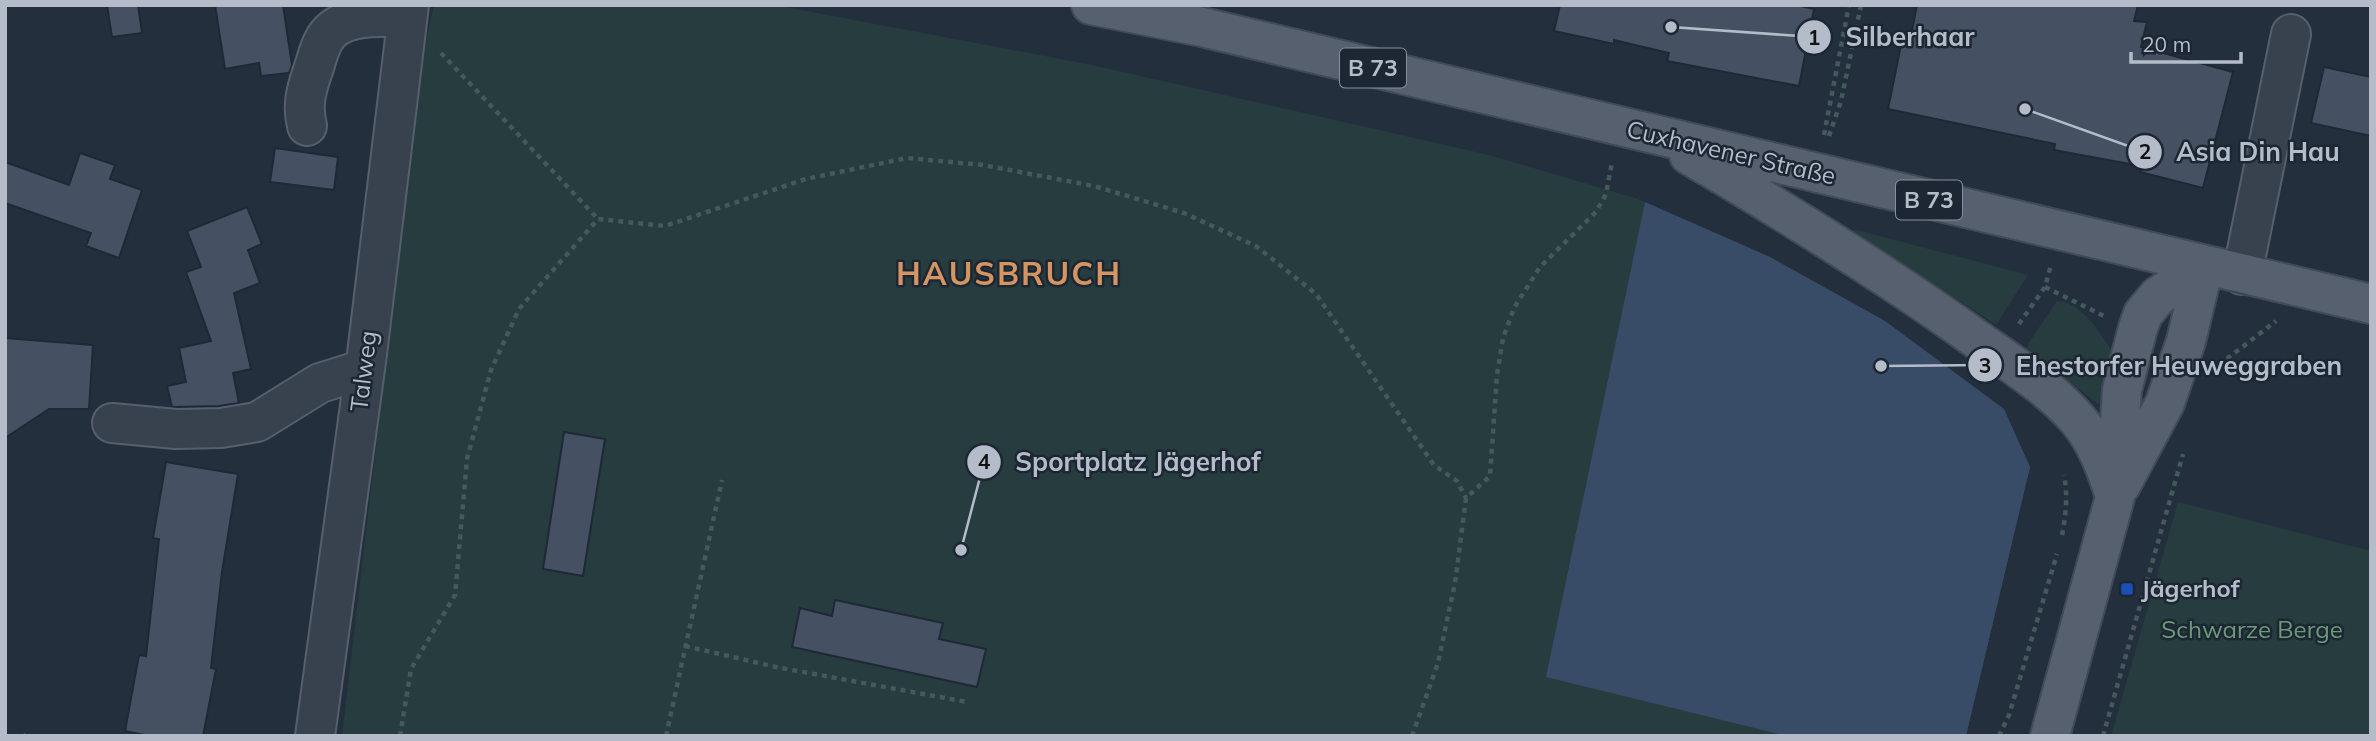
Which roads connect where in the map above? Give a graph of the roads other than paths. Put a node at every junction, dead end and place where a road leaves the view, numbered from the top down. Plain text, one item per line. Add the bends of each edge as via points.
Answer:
1 (1091, 5) edge
2 (408, 11) edge
3 (2291, 34) dead end
4 (307, 126) dead end
5 (1637, 131) junction
6 (2204, 266) junction
7 (2242, 275) junction
8 (2371, 304) edge
9 (365, 369) junction
10 (112, 423) dead end
11 (2115, 497) junction
12 (314, 736) edge
13 (2050, 736) edge

1 - 5 main road, Cuxhavener Straße / B 73 via 1202,27
2 - 4 street via 344,23 323,40 306,91 303,111
2 - 9 street, Talweg
3 - 7 street
5 - 6 main road, Cuxhavener Straße / B 73
5 - 11 main road via 1784,211 1910,291 2057,399 2095,445
6 - 7 main road, Cuxhavener Straße / B 73
6 - 11 main road via 2165,403
6 - 11 main road via 2158,296 2143,314 2122,390
7 - 8 main road, Cuxhavener Straße / B 73
9 - 10 street via 320,383 257,422 176,429
9 - 12 street, Talweg
11 - 13 main road

